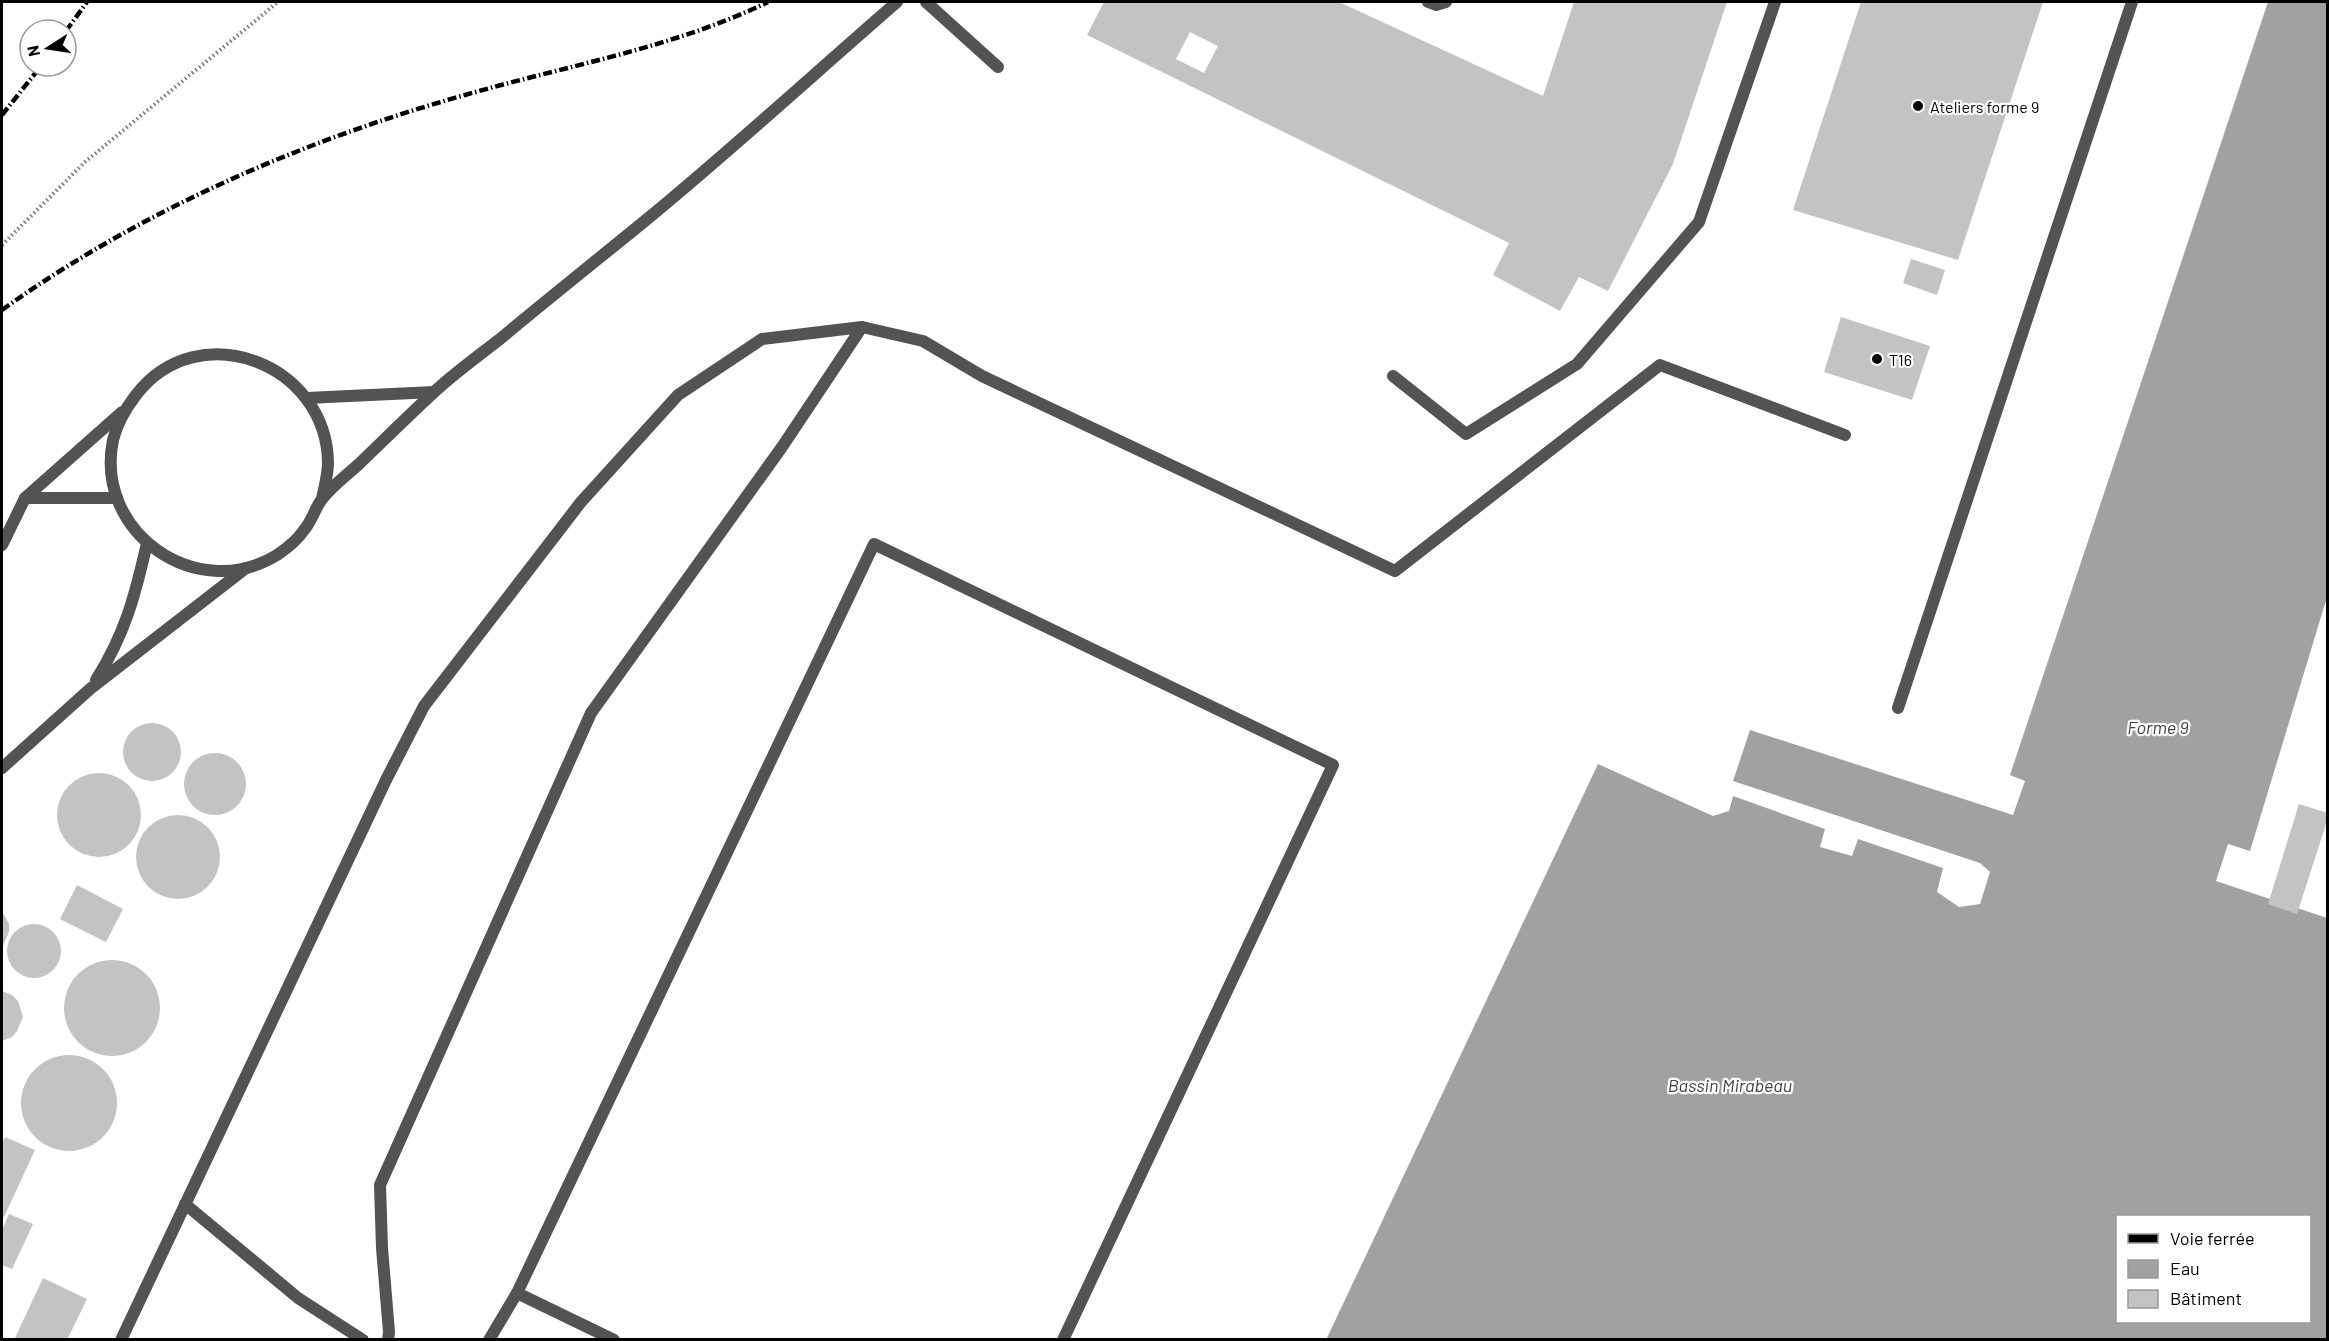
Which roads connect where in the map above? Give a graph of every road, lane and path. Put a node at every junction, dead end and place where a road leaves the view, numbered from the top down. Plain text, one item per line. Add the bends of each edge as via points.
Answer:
1 (278, 2) edge
2 (897, 2) edge
3 (926, 2) edge
4 (1428, 2) edge
5 (1446, 2) edge
6 (1775, 2) edge
7 (2132, 2) edge
8 (998, 67) dead end
9 (2, 245) edge
10 (862, 327) junction
11 (1393, 376) dead end
12 (434, 392) junction
13 (307, 398) junction
14 (124, 410) junction
15 (1845, 435) dead end
16 (25, 498) junction
17 (117, 498) junction
18 (322, 499) junction
19 (147, 543) junction
20 (2, 545) edge
21 (246, 568) junction
22 (90, 689) junction
23 (1898, 708) dead end
24 (2, 768) edge
25 (185, 1204) junction
26 (517, 1293) junction
27 (121, 1340) edge
28 (363, 1340) edge
29 (388, 1340) edge
30 (489, 1340) edge
31 (614, 1340) edge
32 (1063, 1340) edge

1 - 9 path via 85,162
2 - 12 lane via 650,217
3 - 8 lane
4 - 5 lane
6 - 11 lane via 1699,222 1577,364 1466,434
7 - 23 lane
10 - 15 lane via 923,341 982,376 1395,571 1659,365
10 - 25 lane via 762,339 678,395 581,502 424,706
10 - 29 lane via 782,447 591,712 380,1185
12 - 13 lane
12 - 18 lane
13 - 14 lane via 273,368 248,357 212,354 169,367 146,382
13 - 18 lane via 323,429 328,464
14 - 16 lane
14 - 17 lane via 114,439 111,469
16 - 17 lane
16 - 20 lane
17 - 19 lane via 129,523
18 - 21 lane via 305,530 278,554
19 - 21 lane via 176,562 211,571
19 - 22 lane via 127,622
21 - 22 lane
22 - 24 lane
25 - 27 lane
25 - 28 lane via 298,1298
26 - 30 lane
26 - 31 lane
26 - 32 lane via 873,544 1333,765

